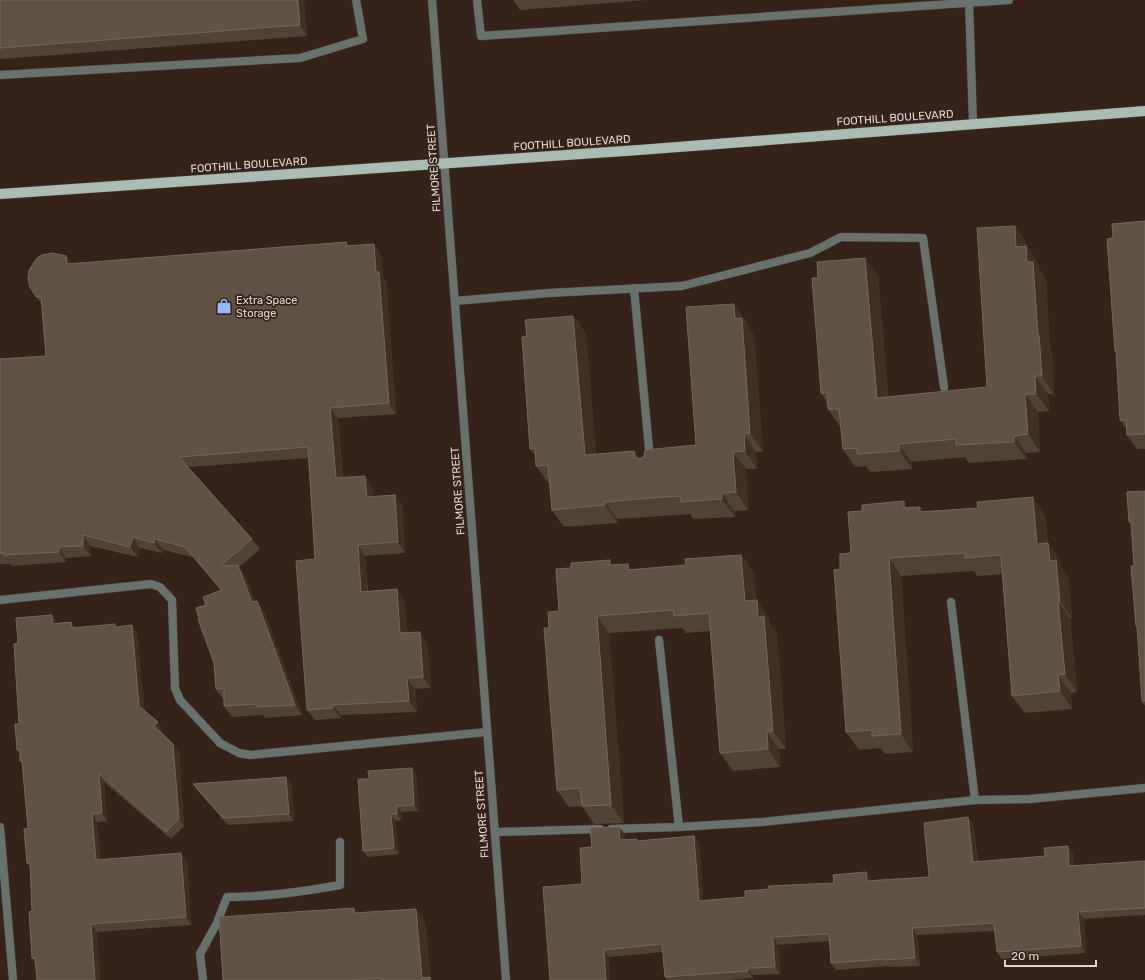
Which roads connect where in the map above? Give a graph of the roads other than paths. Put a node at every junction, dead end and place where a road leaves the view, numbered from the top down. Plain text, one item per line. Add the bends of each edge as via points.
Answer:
1 (356, 0) edge
2 (432, 0) edge
3 (477, 0) edge
4 (1009, 0) edge
5 (969, 2) edge
6 (0, 75) edge
7 (1145, 111) edge
8 (973, 124) junction
9 (444, 163) junction
10 (0, 194) edge
11 (634, 288) junction
12 (455, 301) junction
13 (944, 387) dead end
14 (651, 464) edge
15 (0, 600) edge
16 (951, 602) dead end
17 (659, 640) edge
18 (487, 732) junction
19 (1145, 788) edge
20 (975, 800) junction
21 (0, 827) edge
22 (679, 827) junction
23 (495, 832) junction
24 (340, 842) dead end
25 (13, 980) edge
26 (203, 980) edge
27 (506, 980) edge

1 - 6 street via 363,39 300,58
2 - 9 street, FILMORE STREET
3 - 5 street via 481,36
4 - 5 street
5 - 8 street
7 - 8 main road, FOOTHILL BOULEVARD
8 - 9 main road, FOOTHILL BOULEVARD
9 - 10 main road, FOOTHILL BOULEVARD
9 - 12 street, FILMORE STREET
11 - 12 street
11 - 13 street via 682,286 810,253 841,237 923,238
11 - 14 street
12 - 18 street, FILMORE STREET
15 - 18 street via 151,584 160,587 172,600 175,688 180,700 220,743 239,753 250,755
16 - 20 street
17 - 22 street
18 - 23 street, FILMORE STREET
19 - 20 street via 1030,799
20 - 22 street via 762,822
21 - 25 street
22 - 23 street
23 - 27 street, FILMORE STREET
24 - 26 street via 340,885 296,893 227,897 217,923 200,954

